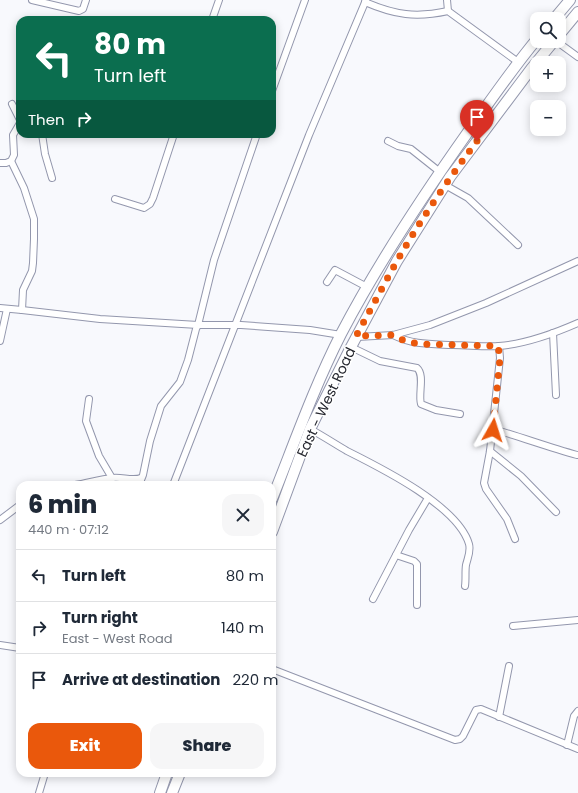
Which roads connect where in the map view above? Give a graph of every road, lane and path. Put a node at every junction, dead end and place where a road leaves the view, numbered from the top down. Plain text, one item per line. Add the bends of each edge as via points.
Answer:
1 (32, 0) edge
2 (86, 0) edge
3 (219, 0) edge
4 (305, 0) edge
5 (447, 0) edge
6 (570, 0) edge
7 (365, 1) edge
8 (448, 11) junction
9 (560, 12) edge
10 (578, 12) edge
11 (213, 16) edge
12 (566, 27) edge
13 (530, 47) edge
14 (549, 48) edge
15 (565, 48) edge
16 (578, 57) edge
17 (518, 62) junction
18 (276, 80) edge
19 (12, 104) dead end
20 (16, 113) edge
21 (16, 129) edge
22 (43, 138) edge
23 (173, 138) edge
24 (256, 138) edge
25 (388, 141) dead end
26 (11, 161) junction
27 (0, 163) edge
28 (440, 172) junction
29 (52, 178) dead end
30 (445, 185) junction
31 (115, 199) dead end
32 (518, 245) dead end
33 (578, 261) edge
34 (327, 282) dead end
35 (367, 287) junction
36 (3, 309) edge
37 (22, 310) junction
38 (578, 323) edge
39 (235, 325) junction
40 (198, 326) junction
41 (553, 333) junction
42 (341, 335) junction
43 (393, 335) junction
44 (356, 336) junction
45 (0, 341) edge
46 (498, 346) junction
47 (351, 347) junction
48 (556, 395) dead end
49 (89, 399) dead end
50 (460, 414) dead end
51 (310, 429) junction
52 (493, 430) junction
53 (490, 451) junction
54 (577, 455) dead end
55 (112, 478) junction
56 (141, 478) junction
57 (96, 481) edge
58 (140, 481) edge
59 (175, 481) edge
60 (276, 489) edge
61 (428, 498) junction
62 (16, 508) edge
63 (556, 512) dead end
64 (0, 520) edge
65 (276, 521) edge
66 (515, 539) dead end
67 (396, 555) junction
68 (466, 586) dead end
69 (373, 599) dead end
70 (417, 605) dead end
71 (578, 620) edge
72 (513, 626) dead end
73 (0, 645) edge
74 (16, 647) edge
75 (509, 666) dead end
76 (276, 671) edge
77 (578, 711) edge
78 (499, 717) junction
79 (568, 745) junction
80 (578, 749) edge
81 (44, 777) edge
82 (166, 777) edge
83 (178, 777) edge
84 (39, 793) edge
85 (160, 793) edge
86 (172, 793) edge

1 - 2 street via 79,11 83,10
3 - 11 street
4 - 18 street
5 - 8 street
6 - 9 main road
7 - 8 street via 385,10 404,14
7 - 39 street via 309,135
8 - 17 street
10 - 12 main road
13 - 17 main road, East - West Road
14 - 30 main road, East - West Road
15 - 16 street
17 - 28 main road, East - West Road
19 - 20 street
21 - 26 street via 13,135 14,155
22 - 29 street
23 - 31 street via 150,204 144,208
24 - 40 street via 214,260
25 - 28 street via 411,149
26 - 27 street
26 - 37 street via 24,188 34,219 32,271 22,290
28 - 35 main road, East - West Road
30 - 32 street via 468,198
30 - 44 main road, East - West Road via 397,261
33 - 43 street via 486,304 430,325
34 - 35 street via 335,270
35 - 42 main road, East - West Road
36 - 37 street
36 - 45 street
37 - 40 street
38 - 41 street
39 - 40 street
39 - 42 street via 310,330
39 - 59 street
40 - 56 street via 180,382 161,406
41 - 46 street via 524,342
41 - 48 street
42 - 60 main road, East - West Road
43 - 44 street
43 - 46 street via 419,344
44 - 47 main road, East - West Road
46 - 52 street via 500,358
47 - 50 street via 380,361 417,368 421,373 421,404 436,410
47 - 51 main road, East - West Road
49 - 55 street via 86,421 99,456
51 - 61 street via 400,479
51 - 65 main road, East - West Road
52 - 53 street
52 - 54 street via 521,436
53 - 63 street via 521,476
53 - 66 street via 484,483 508,519
55 - 56 street
55 - 57 street
56 - 58 street
61 - 67 street
61 - 68 street via 444,510 465,534 470,551 466,566
62 - 64 street
67 - 69 street
67 - 70 street via 417,564
71 - 72 street
73 - 74 street
75 - 78 street
76 - 78 street via 455,740 463,736 476,710 481,709
77 - 79 street via 574,716
78 - 79 street
79 - 80 street
81 - 84 street
82 - 85 main road
83 - 86 main road

